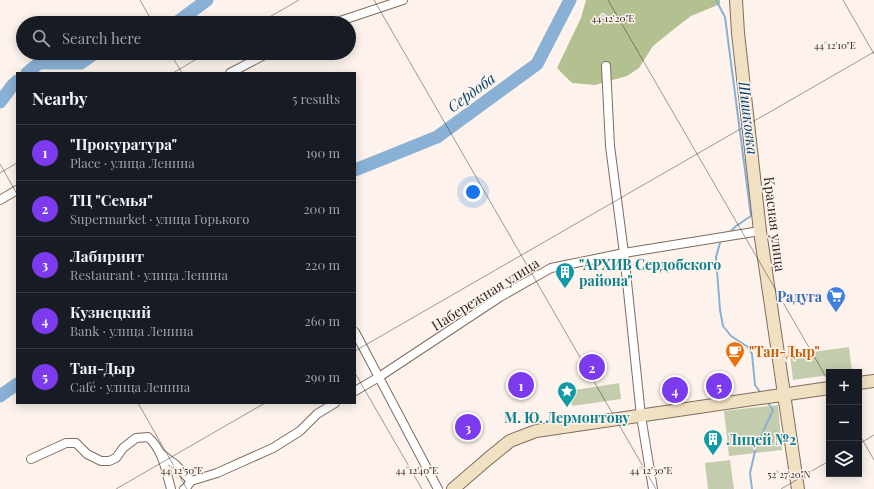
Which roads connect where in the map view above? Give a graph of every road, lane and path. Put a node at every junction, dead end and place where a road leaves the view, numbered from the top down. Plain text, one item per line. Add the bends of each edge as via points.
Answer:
1 (403, 0) edge
2 (736, 0) edge
3 (355, 16) edge
4 (255, 60) edge
5 (606, 66) dead end
6 (232, 72) edge
7 (16, 191) edge
8 (0, 200) edge
9 (760, 232) junction
10 (624, 253) junction
11 (356, 334) edge
12 (379, 377) junction
13 (874, 381) edge
14 (862, 383) edge
15 (826, 388) edge
16 (356, 390) edge
17 (785, 395) junction
18 (333, 404) edge
19 (641, 416) junction
20 (160, 453) junction
21 (31, 459) dead end
22 (191, 481) junction
23 (171, 489) edge
24 (184, 489) edge
25 (438, 489) edge
26 (453, 489) edge
27 (653, 489) edge
28 (798, 489) edge

1 - 3 street
2 - 9 street, Красная улица
4 - 6 street
5 - 10 street via 610,146
7 - 8 street
9 - 10 street, Набережная улица
9 - 17 street, Красная улица
10 - 12 street, Набережная улица via 551,268 500,297
10 - 19 street
11 - 12 street
12 - 16 street, Набережная улица
12 - 25 street
13 - 14 street
15 - 17 street
17 - 19 street
17 - 28 street, Красная улица
18 - 22 street via 316,414 300,431 273,448
19 - 26 street via 536,431 510,442
19 - 27 street
20 - 21 street via 148,437 136,438 123,448 116,458 109,461 101,461 87,454 76,443 66,443
20 - 22 street
20 - 23 street
22 - 24 street

